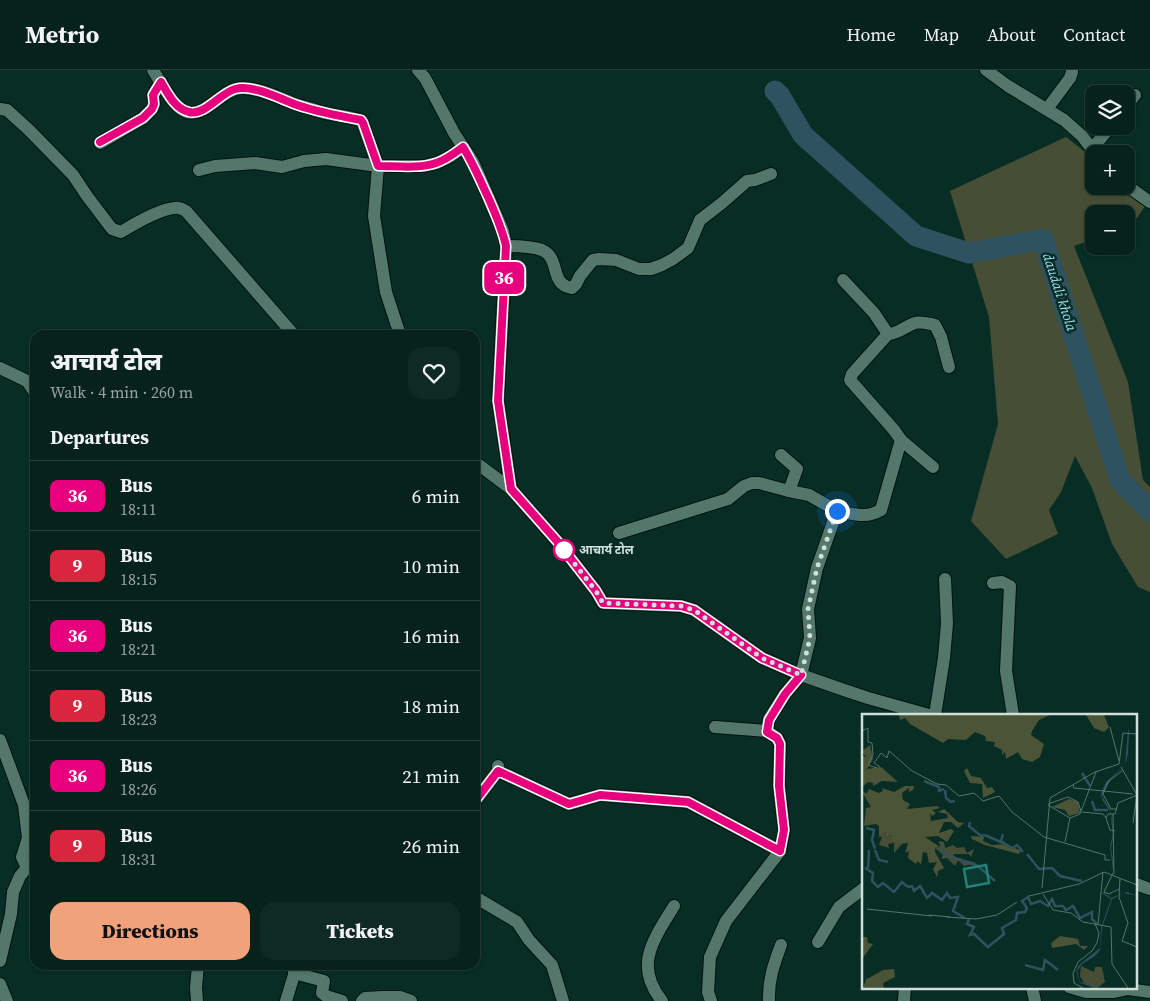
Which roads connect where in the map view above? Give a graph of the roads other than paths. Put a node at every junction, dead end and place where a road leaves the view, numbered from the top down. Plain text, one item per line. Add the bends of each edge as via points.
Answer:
1 (153, 70) edge
2 (418, 70) edge
3 (986, 70) edge
4 (1072, 70) edge
5 (161, 82) junction
6 (0, 109) edge
7 (1047, 109) junction
8 (100, 142) dead end
9 (1089, 145) edge
10 (463, 147) junction
11 (378, 166) junction
12 (199, 170) dead end
13 (771, 174) dead end
14 (1135, 191) edge
15 (1150, 202) edge
16 (506, 246) junction
17 (844, 280) dead end
18 (290, 330) edge
19 (398, 330) edge
20 (888, 334) junction
21 (949, 367) dead end
22 (0, 368) edge
23 (30, 386) edge
24 (901, 440) junction
25 (781, 455) dead end
26 (480, 467) edge
27 (933, 467) dead end
28 (511, 489) junction
29 (789, 491) junction
30 (837, 511) junction
31 (619, 533) dead end
32 (945, 579) dead end
33 (993, 583) dead end
34 (801, 675) junction
35 (925, 714) edge
36 (935, 714) edge
37 (1013, 714) edge
38 (715, 727) dead end
39 (767, 732) junction
40 (0, 740) edge
41 (480, 794) edge
42 (780, 851) junction
43 (30, 864) edge
44 (26, 868) junction
45 (1138, 885) edge
46 (862, 889) edge
47 (1150, 889) edge
48 (480, 900) edge
49 (674, 906) dead end
50 (818, 942) dead end
51 (781, 945) dead end
52 (0, 961) edge
53 (198, 970) edge
54 (295, 970) edge
55 (297, 970) edge
56 (0, 984) edge
57 (1032, 988) edge
58 (1072, 988) edge
59 (1150, 992) edge
60 (7, 1001) edge
61 (197, 1001) edge
62 (286, 1001) edge
63 (342, 1001) edge
64 (362, 1001) edge
65 (411, 1001) edge
66 (563, 1001) edge
67 (662, 1001) edge
68 (711, 1001) edge
69 (769, 1001) edge
70 (1035, 1001) edge

1 - 5 street
2 - 10 street
3 - 7 street
4 - 7 street via 1070,78
5 - 8 street via 153,95 152,109 143,118
5 - 11 street via 179,109 186,112 202,110 226,93 245,88 266,92 324,113 361,120
6 - 18 street via 7,110 73,175 112,229 120,232 168,209 182,208 186,211
7 - 9 street via 1064,120
10 - 11 street via 437,163 424,166
10 - 16 street via 473,162
11 - 12 street via 326,159 282,167 255,163
11 - 19 street via 374,216 386,292
13 - 16 street via 747,181 700,220 688,248 651,270 616,260 593,260 572,288 565,287 557,278 550,256 543,251
14 - 15 street
16 - 28 street via 498,401
17 - 20 street
20 - 21 street via 915,323 935,325
20 - 24 street via 850,380
22 - 23 street
24 - 27 street
24 - 30 street via 881,510 862,516
25 - 29 street via 797,470
26 - 28 street
28 - 34 street via 557,541 603,603 681,606 694,610 762,658
29 - 30 street via 809,495
29 - 31 street via 752,483 728,499
30 - 34 street via 817,568 808,609 810,638
32 - 36 street via 947,623
33 - 37 street via 1002,582 1010,586 1006,671
34 - 35 street
34 - 39 street via 769,720
38 - 39 street
39 - 42 street via 780,744 779,786 784,830
40 - 44 street via 24,805 28,838 22,857
41 - 42 street via 498,769 569,804 600,795 688,802
42 - 68 street via 726,922 710,957 708,992
43 - 44 street
44 - 52 street via 13,892
45 - 47 street
46 - 50 street via 838,907
48 - 66 street via 517,922 552,966
49 - 67 street via 648,957 647,972 654,991
51 - 69 street via 768,986
53 - 61 street
54 - 62 street
55 - 63 street via 324,981 322,993
56 - 60 street
57 - 70 street
58 - 59 street via 1086,992 1128,989
64 - 65 street via 383,997

